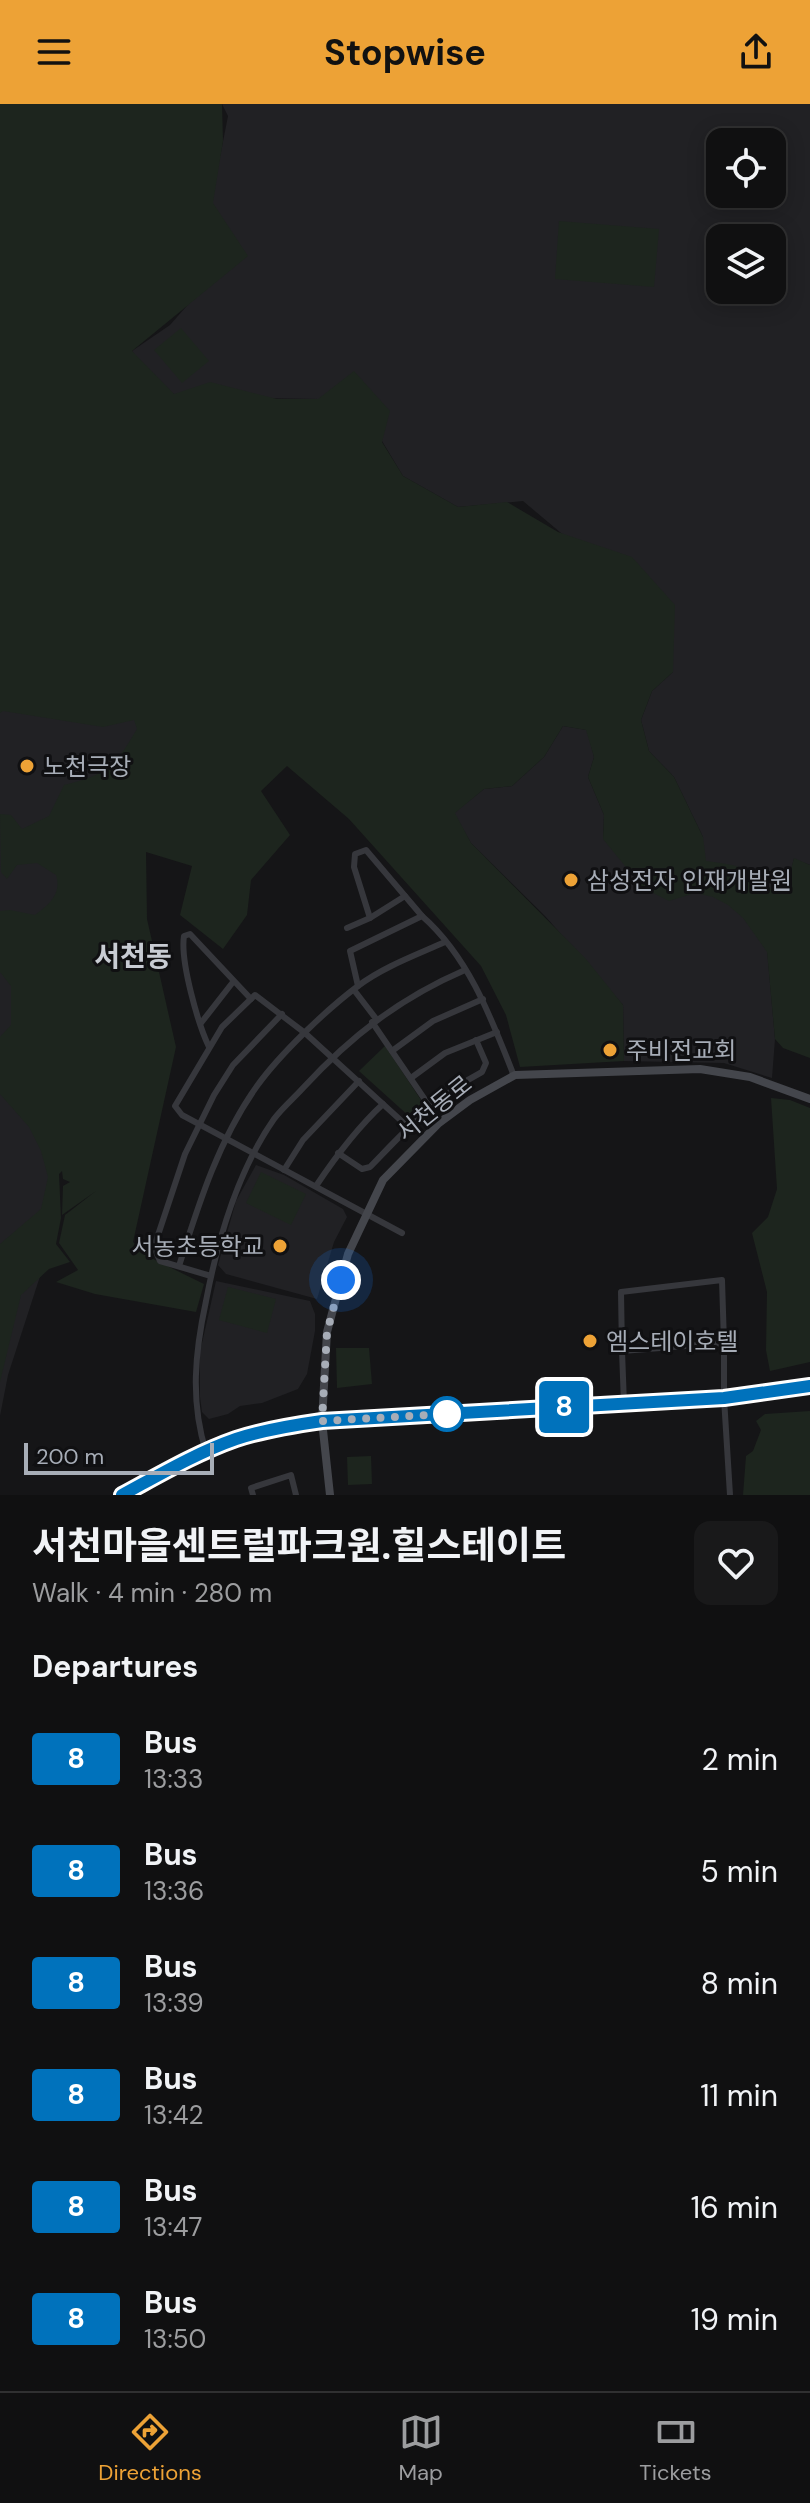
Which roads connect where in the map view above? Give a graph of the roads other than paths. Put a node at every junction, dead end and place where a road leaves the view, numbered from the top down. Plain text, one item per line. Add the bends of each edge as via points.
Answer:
1 (405, 896) junction
2 (422, 916) junction
3 (370, 918) junction
4 (347, 928) dead end
5 (445, 942) junction
6 (465, 970) junction
7 (233, 982) junction
8 (356, 988) junction
9 (251, 999) junction
10 (483, 999) junction
11 (282, 1014) junction
12 (375, 1021) junction
13 (200, 1023) junction
14 (497, 1032) junction
15 (305, 1033) junction
16 (476, 1040) junction
17 (209, 1047) junction
18 (392, 1051) junction
19 (333, 1057) junction
20 (514, 1076) junction
21 (411, 1078) junction
22 (359, 1081) junction
23 (810, 1099) edge
24 (383, 1104) junction
25 (430, 1107) junction
26 (199, 1125) junction
27 (407, 1126) junction
28 (225, 1139) junction
29 (338, 1153) junction
30 (255, 1154) junction
31 (284, 1170) junction
32 (316, 1186) junction
33 (367, 1214) junction
34 (402, 1233) dead end
35 (179, 1266) junction
36 (211, 1276) junction
37 (724, 1343) junction
38 (622, 1351) junction
39 (810, 1386) edge
40 (724, 1398) junction
41 (624, 1404) junction
42 (322, 1421) junction
43 (206, 1452) junction
44 (122, 1495) edge
45 (253, 1495) edge
46 (296, 1495) edge
47 (330, 1495) edge
48 (730, 1495) edge

1 - 2 street
1 - 3 street
1 - 3 street via 366,850 355,854
2 - 5 street
2 - 8 street via 350,951
3 - 4 street
5 - 6 street
5 - 8 street
6 - 10 street
6 - 12 street via 427,986
7 - 9 street
7 - 13 street
7 - 13 street via 190,934 184,936
8 - 12 street
8 - 15 street
9 - 11 street via 255,995
9 - 17 street
10 - 14 street
10 - 18 street via 433,1021
11 - 15 street
11 - 26 street via 233,1065
12 - 18 street
12 - 19 street
13 - 17 street
14 - 16 street
14 - 20 street
15 - 19 street
15 - 28 street via 258,1085
16 - 21 street via 445,1053
16 - 25 street via 486,1063 482,1072
17 - 26 street via 175,1106
18 - 21 street
19 - 22 street
19 - 30 street via 275,1119
20 - 23 street, 서천동로 via 726,1071
20 - 33 street, 서천동로 via 470,1100 431,1131 383,1180
21 - 25 street
22 - 24 street
22 - 31 street via 303,1140
24 - 27 street
24 - 29 street
25 - 27 street
26 - 28 street
26 - 35 street via 154,1247 160,1261
27 - 29 street via 370,1167 362,1169
28 - 30 street
28 - 35 street
29 - 32 street
30 - 31 street
30 - 36 street via 222,1228
31 - 32 street
32 - 33 street
33 - 34 street
33 - 42 street, 서천동로 via 348,1254 327,1332
35 - 36 street
36 - 43 street via 195,1352 197,1424
37 - 38 street
37 - 38 street via 722,1280 621,1292
37 - 40 street
38 - 41 street
39 - 40 street
40 - 41 street
40 - 48 street
41 - 42 street
42 - 43 street via 236,1439
42 - 47 street, 서천동로
43 - 44 street
45 - 46 street via 251,1488 291,1475

